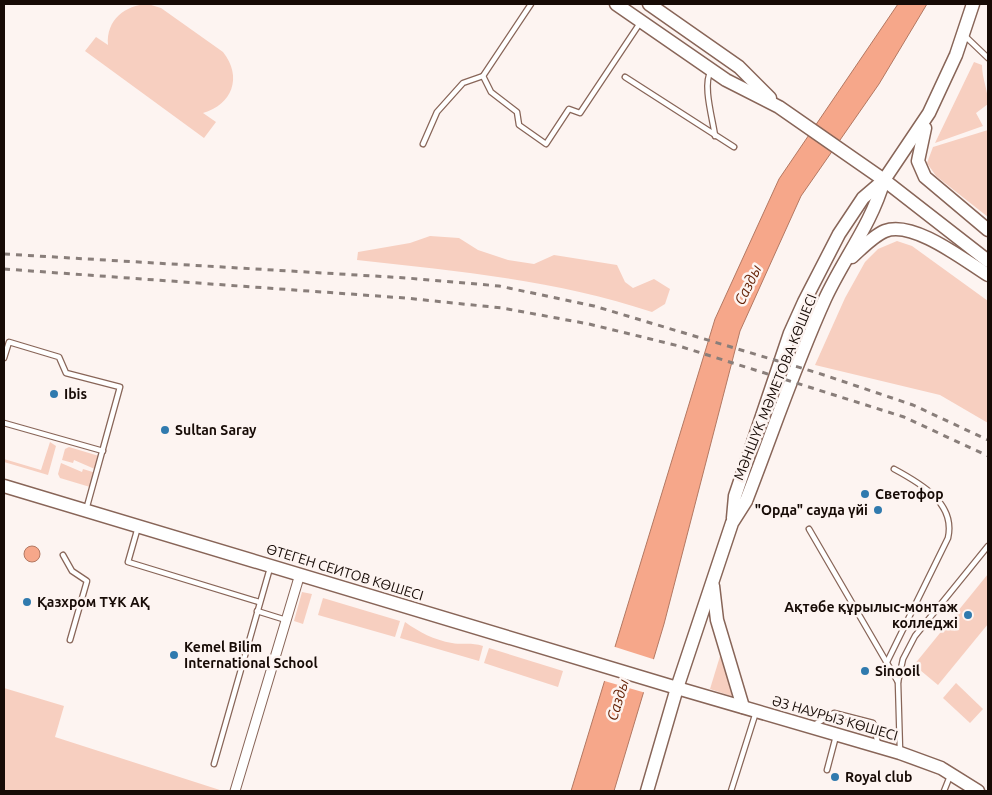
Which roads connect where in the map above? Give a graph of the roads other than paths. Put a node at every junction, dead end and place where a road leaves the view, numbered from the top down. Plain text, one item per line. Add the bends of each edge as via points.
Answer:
1 (531, 4) edge
2 (616, 4) edge
3 (650, 4) edge
4 (974, 4) edge
5 (641, 21) junction
6 (964, 36) junction
7 (988, 58) edge
8 (712, 70) junction
9 (483, 76) junction
10 (625, 77) dead end
11 (779, 107) junction
12 (929, 114) junction
13 (716, 136) junction
14 (423, 144) dead end
15 (734, 147) dead end
16 (884, 180) junction
17 (988, 230) edge
18 (988, 261) edge
19 (844, 264) junction
20 (988, 275) edge
21 (4, 358) edge
22 (4, 423) edge
23 (103, 451) junction
24 (894, 469) dead end
25 (4, 486) edge
26 (86, 510) junction
27 (732, 523) junction
28 (139, 526) junction
29 (809, 529) dead end
30 (988, 546) edge
31 (63, 555) dead end
32 (270, 565) junction
33 (300, 574) junction
34 (712, 581) junction
35 (259, 602) junction
36 (257, 612) junction
37 (286, 620) junction
38 (70, 640) dead end
39 (887, 662) junction
40 (898, 682) junction
41 (677, 688) junction
42 (743, 707) junction
43 (756, 711) junction
44 (811, 727) junction
45 (836, 734) junction
46 (878, 747) junction
47 (900, 753) junction
48 (214, 764) dead end
49 (827, 770) dead end
50 (951, 773) junction
51 (235, 791) edge
52 (646, 791) edge
53 (731, 791) edge
54 (944, 791) edge
55 (978, 791) edge

1 - 9 lane
2 - 5 main road
3 - 11 main road via 739,67
4 - 6 main road, МӘНШҮК МӘМЕТОВА КӨШЕСІ
5 - 8 main road
5 - 9 lane via 580,113 569,109 546,144 519,125 516,112 491,92
6 - 7 lane
6 - 12 main road, МӘНШҮК МӘМЕТОВА КӨШЕСІ
8 - 11 main road
8 - 13 lane via 707,87
9 - 14 lane via 463,82 437,112
10 - 13 lane
11 - 16 main road
12 - 16 main road, МӘНШҮК МӘМЕТОВА КӨШЕСІ
12 - 17 main road via 919,150 920,169
13 - 15 lane
16 - 18 main road
16 - 19 main road, МӘНШҮК МӘМЕТОВА КӨШЕСІ via 876,207
16 - 27 main road, МӘНШҮК МӘМЕТОВА КӨШЕСІ via 863,198 839,234 800,310 735,496
19 - 20 main road via 884,231 903,229 922,234
19 - 27 main road, МӘНШҮК МӘМЕТОВА КӨШЕСІ via 808,339 746,501
21 - 23 lane via 9,342 59,357 66,373 120,387
22 - 23 lane
23 - 26 lane
24 - 39 lane via 920,483 940,502 949,517 950,528
25 - 26 main road, ӨТЕГЕН СЕИТОВ КӨШЕСІ
26 - 28 main road, ӨТЕГЕН СЕИТОВ КӨШЕСІ
27 - 34 main road, МӘНШҮК МӘМЕТОВА КӨШЕСІ
28 - 32 main road, ӨТЕГЕН СЕИТОВ КӨШЕСІ
28 - 35 lane via 128,562
29 - 39 lane
30 - 40 lane via 915,636 903,659
31 - 38 lane via 72,572 87,581
32 - 33 main road, ӨТЕГЕН СЕИТОВ КӨШЕСІ
32 - 35 lane
33 - 37 street
33 - 41 main road, ӨТЕГЕН СЕИТОВ КӨШЕСІ
34 - 41 main road, МӘНШҮК МӘМЕТОВА КӨШЕСІ
34 - 42 main road via 717,620
35 - 36 lane
36 - 37 lane
36 - 48 lane
37 - 51 street
39 - 40 lane
40 - 47 lane
41 - 42 main road, ӘЗ НАУРЫЗ КӨШЕСІ
41 - 52 main road, МӘНШҮК МӘМЕТОВА КӨШЕСІ
42 - 43 main road, ӘЗ НАУРЫЗ КӨШЕСІ
43 - 44 main road, ӘЗ НАУРЫЗ КӨШЕСІ
43 - 53 lane
44 - 45 main road, ӘЗ НАУРЫЗ КӨШЕСІ
44 - 46 lane via 834,713 873,723
45 - 46 main road, ӘЗ НАУРЫЗ КӨШЕСІ
45 - 49 lane
46 - 47 main road, ӘЗ НАУРЫЗ КӨШЕСІ
47 - 50 main road, ӘЗ НАУРЫЗ КӨШЕСІ
50 - 54 lane
50 - 55 main road, ӘЗ НАУРЫЗ КӨШЕСІ

